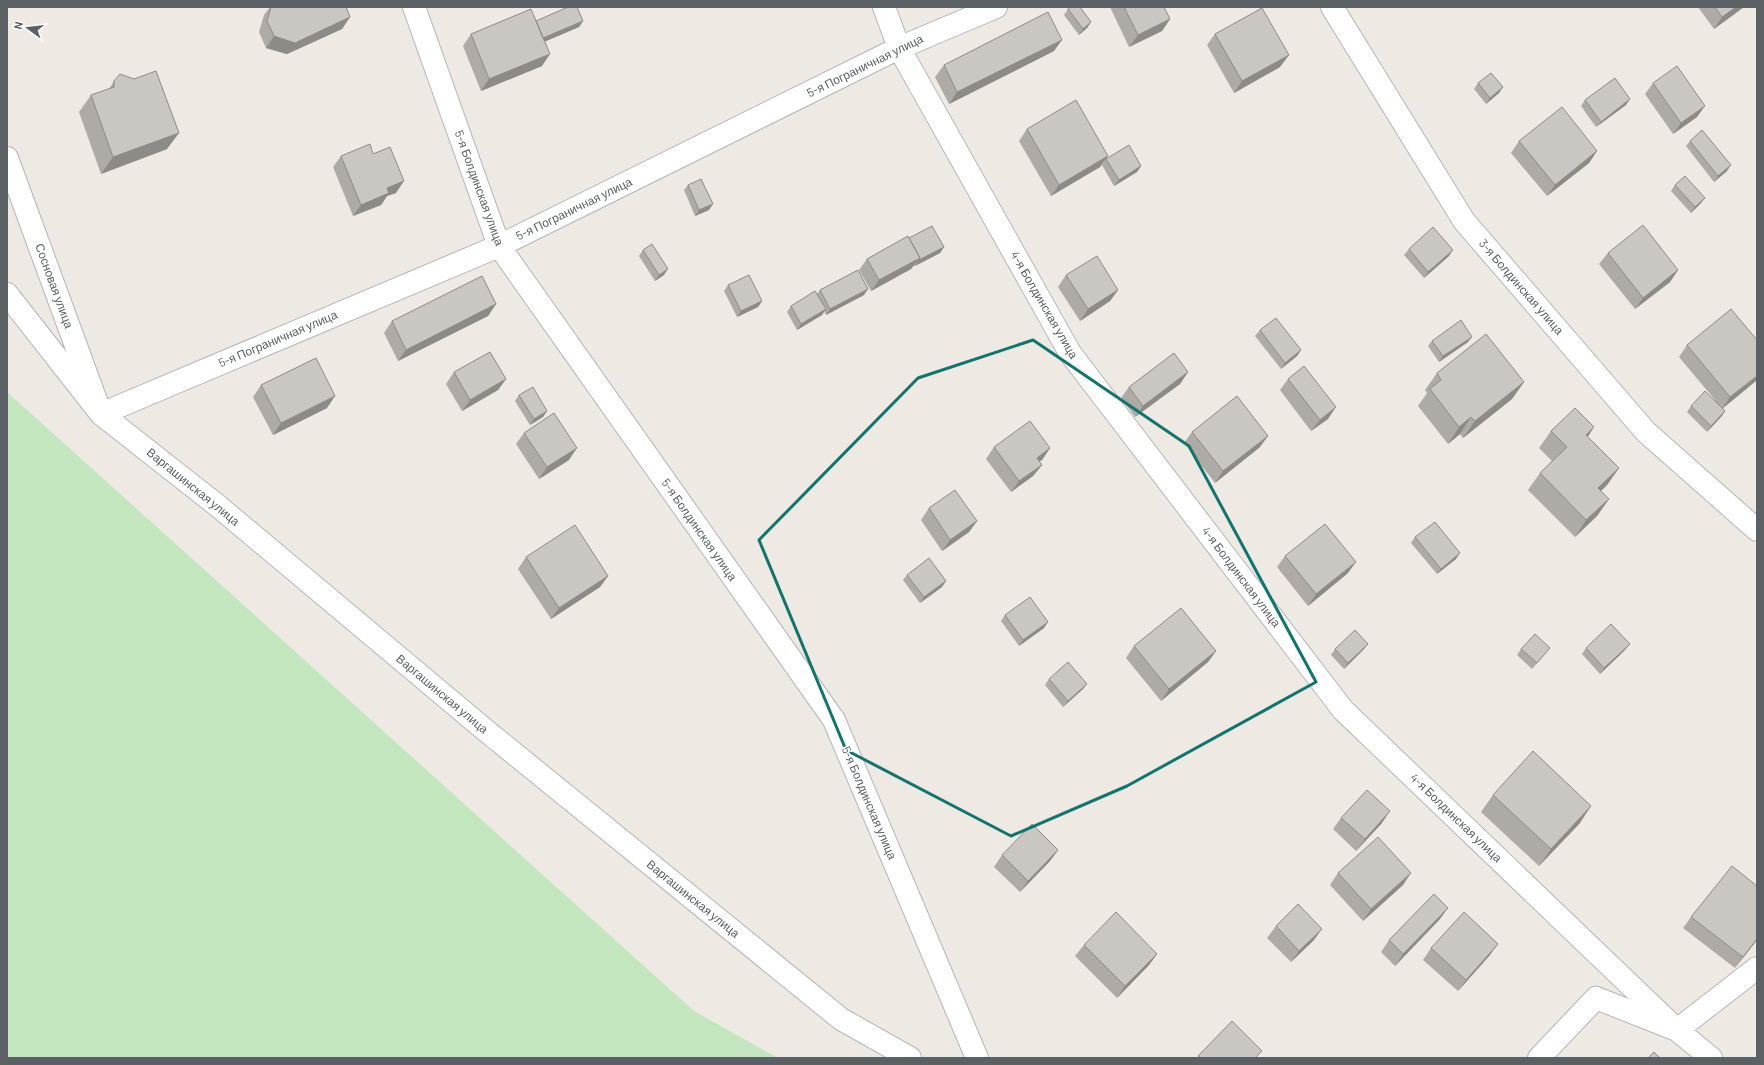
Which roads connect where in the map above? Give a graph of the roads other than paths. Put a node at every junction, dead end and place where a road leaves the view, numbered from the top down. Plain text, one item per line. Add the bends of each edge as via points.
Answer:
1 (414, 7) edge
2 (884, 7) edge
3 (996, 7) edge
4 (1332, 7) edge
5 (899, 48) junction
6 (7, 158) edge
7 (498, 246) junction
8 (7, 294) edge
9 (101, 414) junction
10 (1757, 530) edge
11 (1757, 968) edge
12 (1677, 1030) junction
13 (910, 1058) edge
14 (977, 1058) edge
15 (1539, 1058) edge
16 (1711, 1058) edge

1 - 7 street, 5-я Болдинская улица
2 - 5 street, 4-я Болдинская улица
3 - 5 street, 5-я Пограничная улица
4 - 10 street, 3-я Болдинская улица via 1464,221 1646,432
5 - 7 street, 5-я Пограничная улица
5 - 12 street, 4-я Болдинская улица via 1070,353 1343,710
6 - 9 street, Сосновая улица
7 - 9 street, 5-я Пограничная улица
7 - 14 street, 5-я Болдинская улица via 834,720
8 - 9 street, Варгашинская улица
9 - 13 street, Варгашинская улица via 218,506 484,729 841,1019
11 - 12 street
12 - 15 street via 1596,998
12 - 16 street, 4-я Болдинская улица

